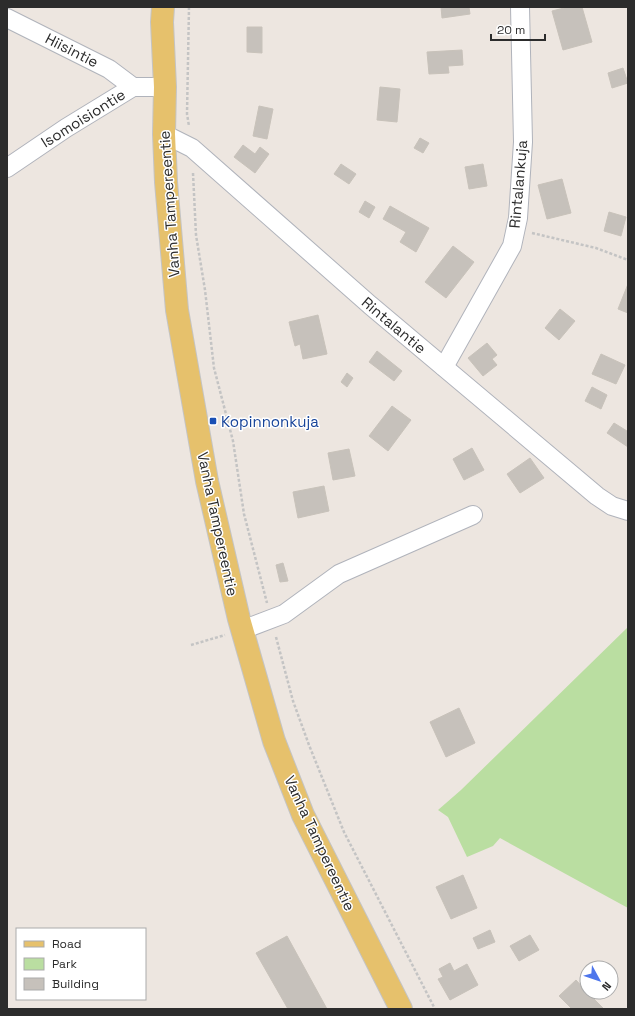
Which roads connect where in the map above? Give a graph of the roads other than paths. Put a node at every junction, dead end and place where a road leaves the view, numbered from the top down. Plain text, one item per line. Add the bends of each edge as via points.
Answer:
1 (163, 7) edge
2 (520, 7) edge
3 (7, 18) edge
4 (133, 87) junction
5 (165, 87) junction
6 (164, 134) junction
7 (7, 168) edge
8 (444, 367) junction
9 (628, 511) edge
10 (473, 515) dead end
11 (242, 630) junction
12 (401, 1009) edge

1 - 5 main road, Vanha Tampereentie
2 - 8 street, Rintalankuja via 523,142 518,218 512,246
3 - 4 street, Hiisintie via 109,69
4 - 5 street, Isomoisiontie
4 - 7 street, Isomoisiontie
5 - 6 main road, Vanha Tampereentie
6 - 8 street, Rintalantie via 192,148
6 - 11 main road, Vanha Tampereentie via 177,310 207,481
8 - 9 street, Rintalantie via 597,496 612,506
10 - 11 street via 339,574 284,614
11 - 12 main road, Vanha Tampereentie via 274,741 303,814

